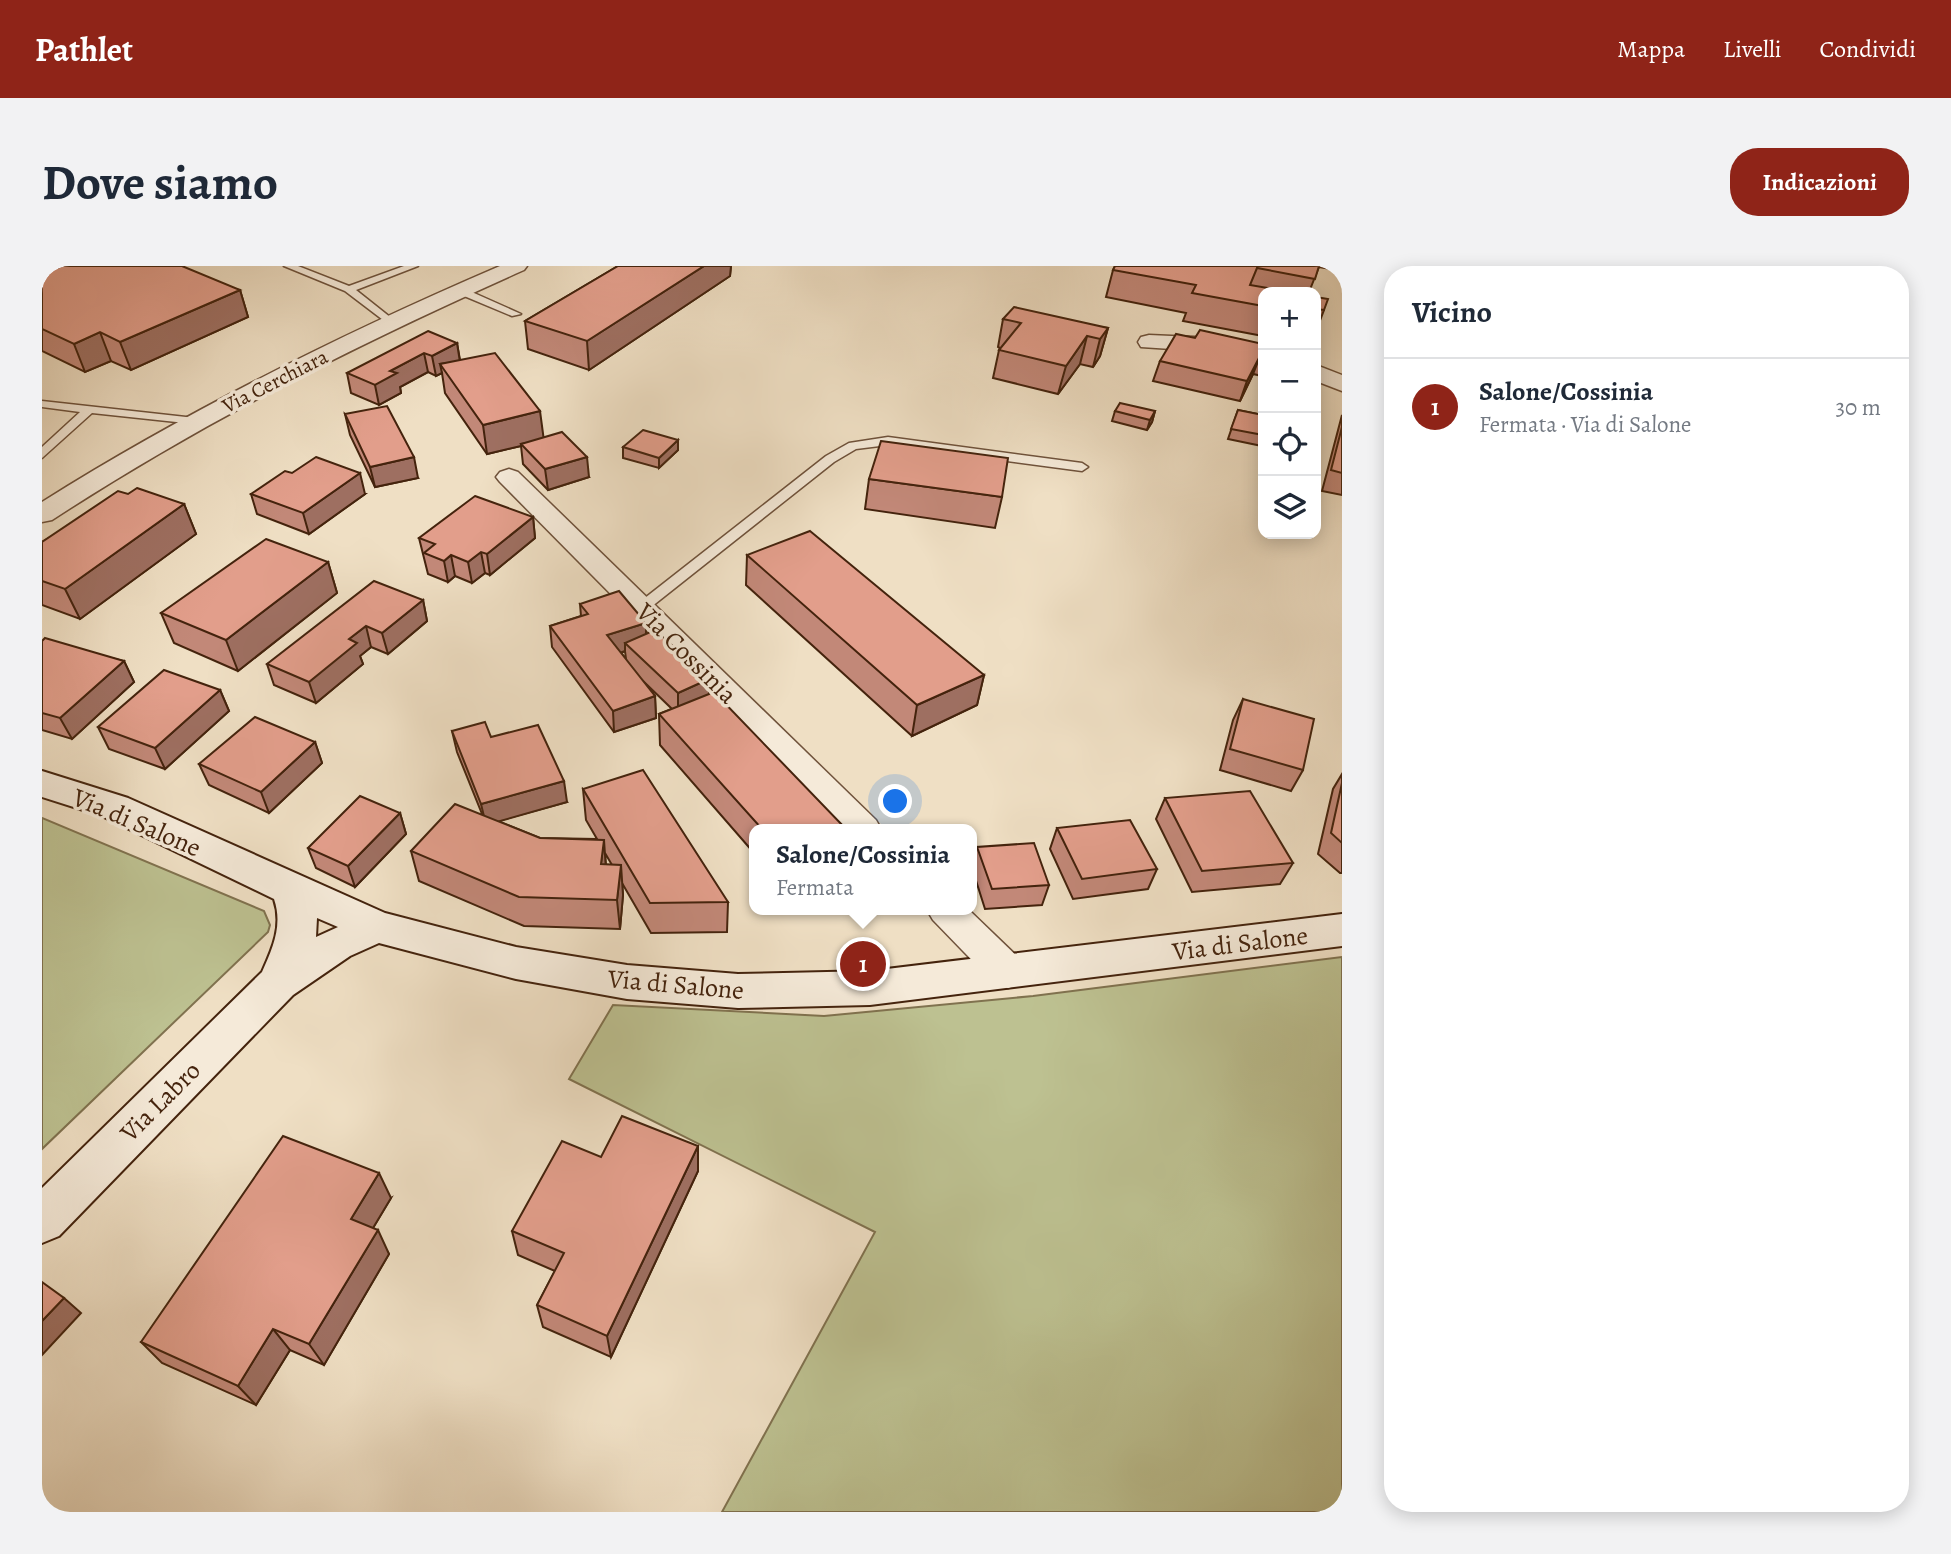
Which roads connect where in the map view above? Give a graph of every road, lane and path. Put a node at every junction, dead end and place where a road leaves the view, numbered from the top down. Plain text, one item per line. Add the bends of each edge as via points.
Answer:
1 (289, 266) edge
2 (413, 266) edge
3 (517, 266) edge
4 (349, 289) junction
5 (461, 290) junction
6 (516, 314) dead end
7 (391, 323) junction
8 (1149, 342) dead end
9 (1258, 354) edge
10 (1321, 374) edge
11 (1342, 384) edge
12 (42, 404) edge
13 (90, 409) junction
14 (195, 421) junction
15 (42, 454) edge
16 (1082, 467) dead end
17 (509, 477) dead end
18 (42, 514) edge
19 (641, 608) junction
20 (42, 784) edge
21 (859, 824) edge
22 (289, 889) junction
23 (951, 915) edge
24 (377, 927) junction
25 (1342, 930) edge
26 (1008, 972) junction
27 (278, 983) junction
28 (42, 1220) edge

1 - 4 lane
2 - 4 lane
3 - 5 street, Via Cerchiara
4 - 7 lane
5 - 6 lane
5 - 7 street, Via Cerchiara
7 - 14 street, Via Cerchiara
8 - 9 street via 1217,345
10 - 11 street
12 - 13 lane
13 - 14 lane
13 - 15 lane
14 - 18 street, Via Cerchiara
16 - 19 lane via 888,441 853,446 830,459
17 - 19 street, Via Cossinia
19 - 21 street, Via Cossinia
20 - 22 street, Via di Salone via 115,807
22 - 24 street, Via di Salone
22 - 27 street, Via Labro via 299,918
23 - 26 street
24 - 26 street, Via di Salone via 516,963 627,982 738,991 870,988
24 - 27 street, Via Labro via 336,945
25 - 26 street, Via di Salone
27 - 28 street, Via Labro

